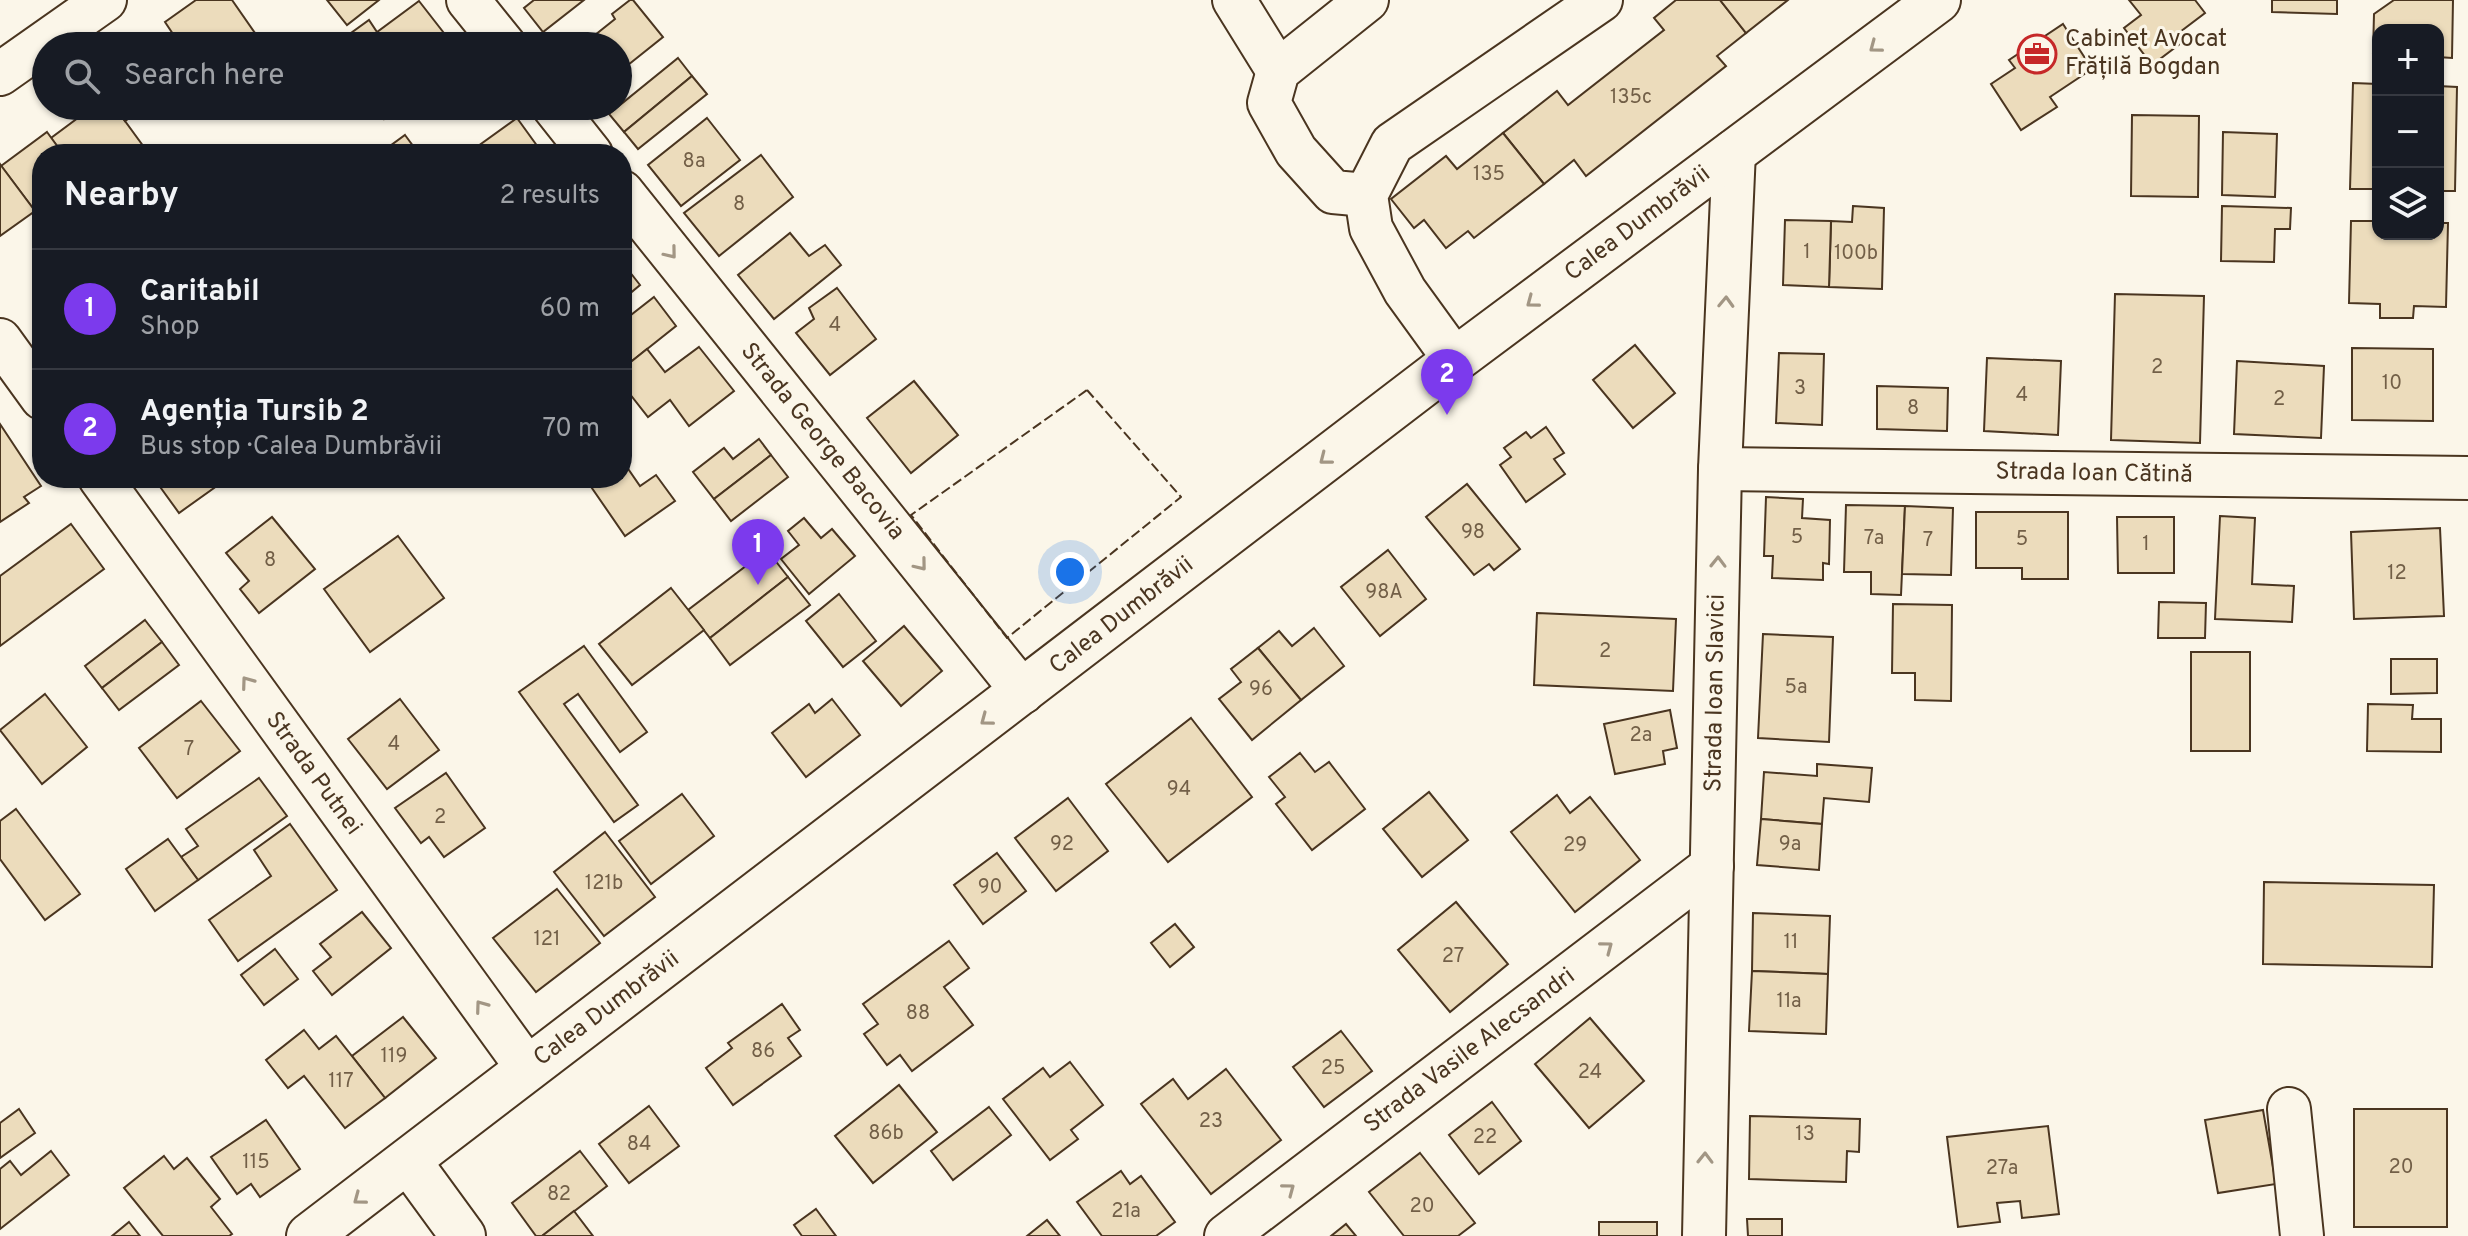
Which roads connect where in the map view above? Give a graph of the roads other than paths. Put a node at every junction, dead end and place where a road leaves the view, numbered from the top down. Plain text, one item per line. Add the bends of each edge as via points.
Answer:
1 (105, 0) edge
2 (468, 0) edge
3 (1234, 0) edge
4 (1367, 0) edge
5 (1601, 0) edge
6 (1938, 0) edge
7 (60, 32) edge
8 (494, 32) edge
9 (32, 51) edge
10 (1278, 71) junction
11 (0, 74) edge
12 (564, 120) edge
13 (583, 144) edge
14 (1734, 151) junction
15 (1366, 195) junction
16 (632, 204) edge
17 (0, 340) edge
18 (1455, 360) junction
19 (32, 384) edge
20 (1720, 469) junction
21 (2468, 478) edge
22 (107, 488) edge
23 (1023, 692) junction
24 (1712, 866) junction
25 (528, 1069) junction
26 (2289, 1109) dead end
27 (409, 1162) junction
28 (309, 1236) edge
29 (463, 1236) edge
30 (1226, 1236) edge
31 (1704, 1236) edge
32 (2302, 1236) edge

1 - 7 street
2 - 8 street
3 - 10 street
4 - 10 street
5 - 15 street via 1392,144
6 -> 14 main road, Calea Dumbrăvii
9 - 11 street
10 - 15 street via 1269,103 1296,151 1333,192
12 - 13 street
14 -> 18 main road, Calea Dumbrăvii
20 -> 14 street, Strada Ioan Slavici
15 - 18 street via 1371,228 1405,291
16 -> 23 street, Strada George Bacovia
17 - 19 street
18 -> 23 main road, Calea Dumbrăvii
20 - 21 street, Strada Ioan Cătină
24 -> 20 street, Strada Ioan Slavici
25 -> 22 street, Strada Putnei
23 -> 25 main road, Calea Dumbrăvii
30 -> 24 street, Strada Vasile Alecsandri
31 -> 24 street, Strada Ioan Slavici
25 - 27 main road, Calea Dumbrăvii
26 - 32 street
27 -> 28 main road, Calea Dumbrăvii
27 - 29 main road

